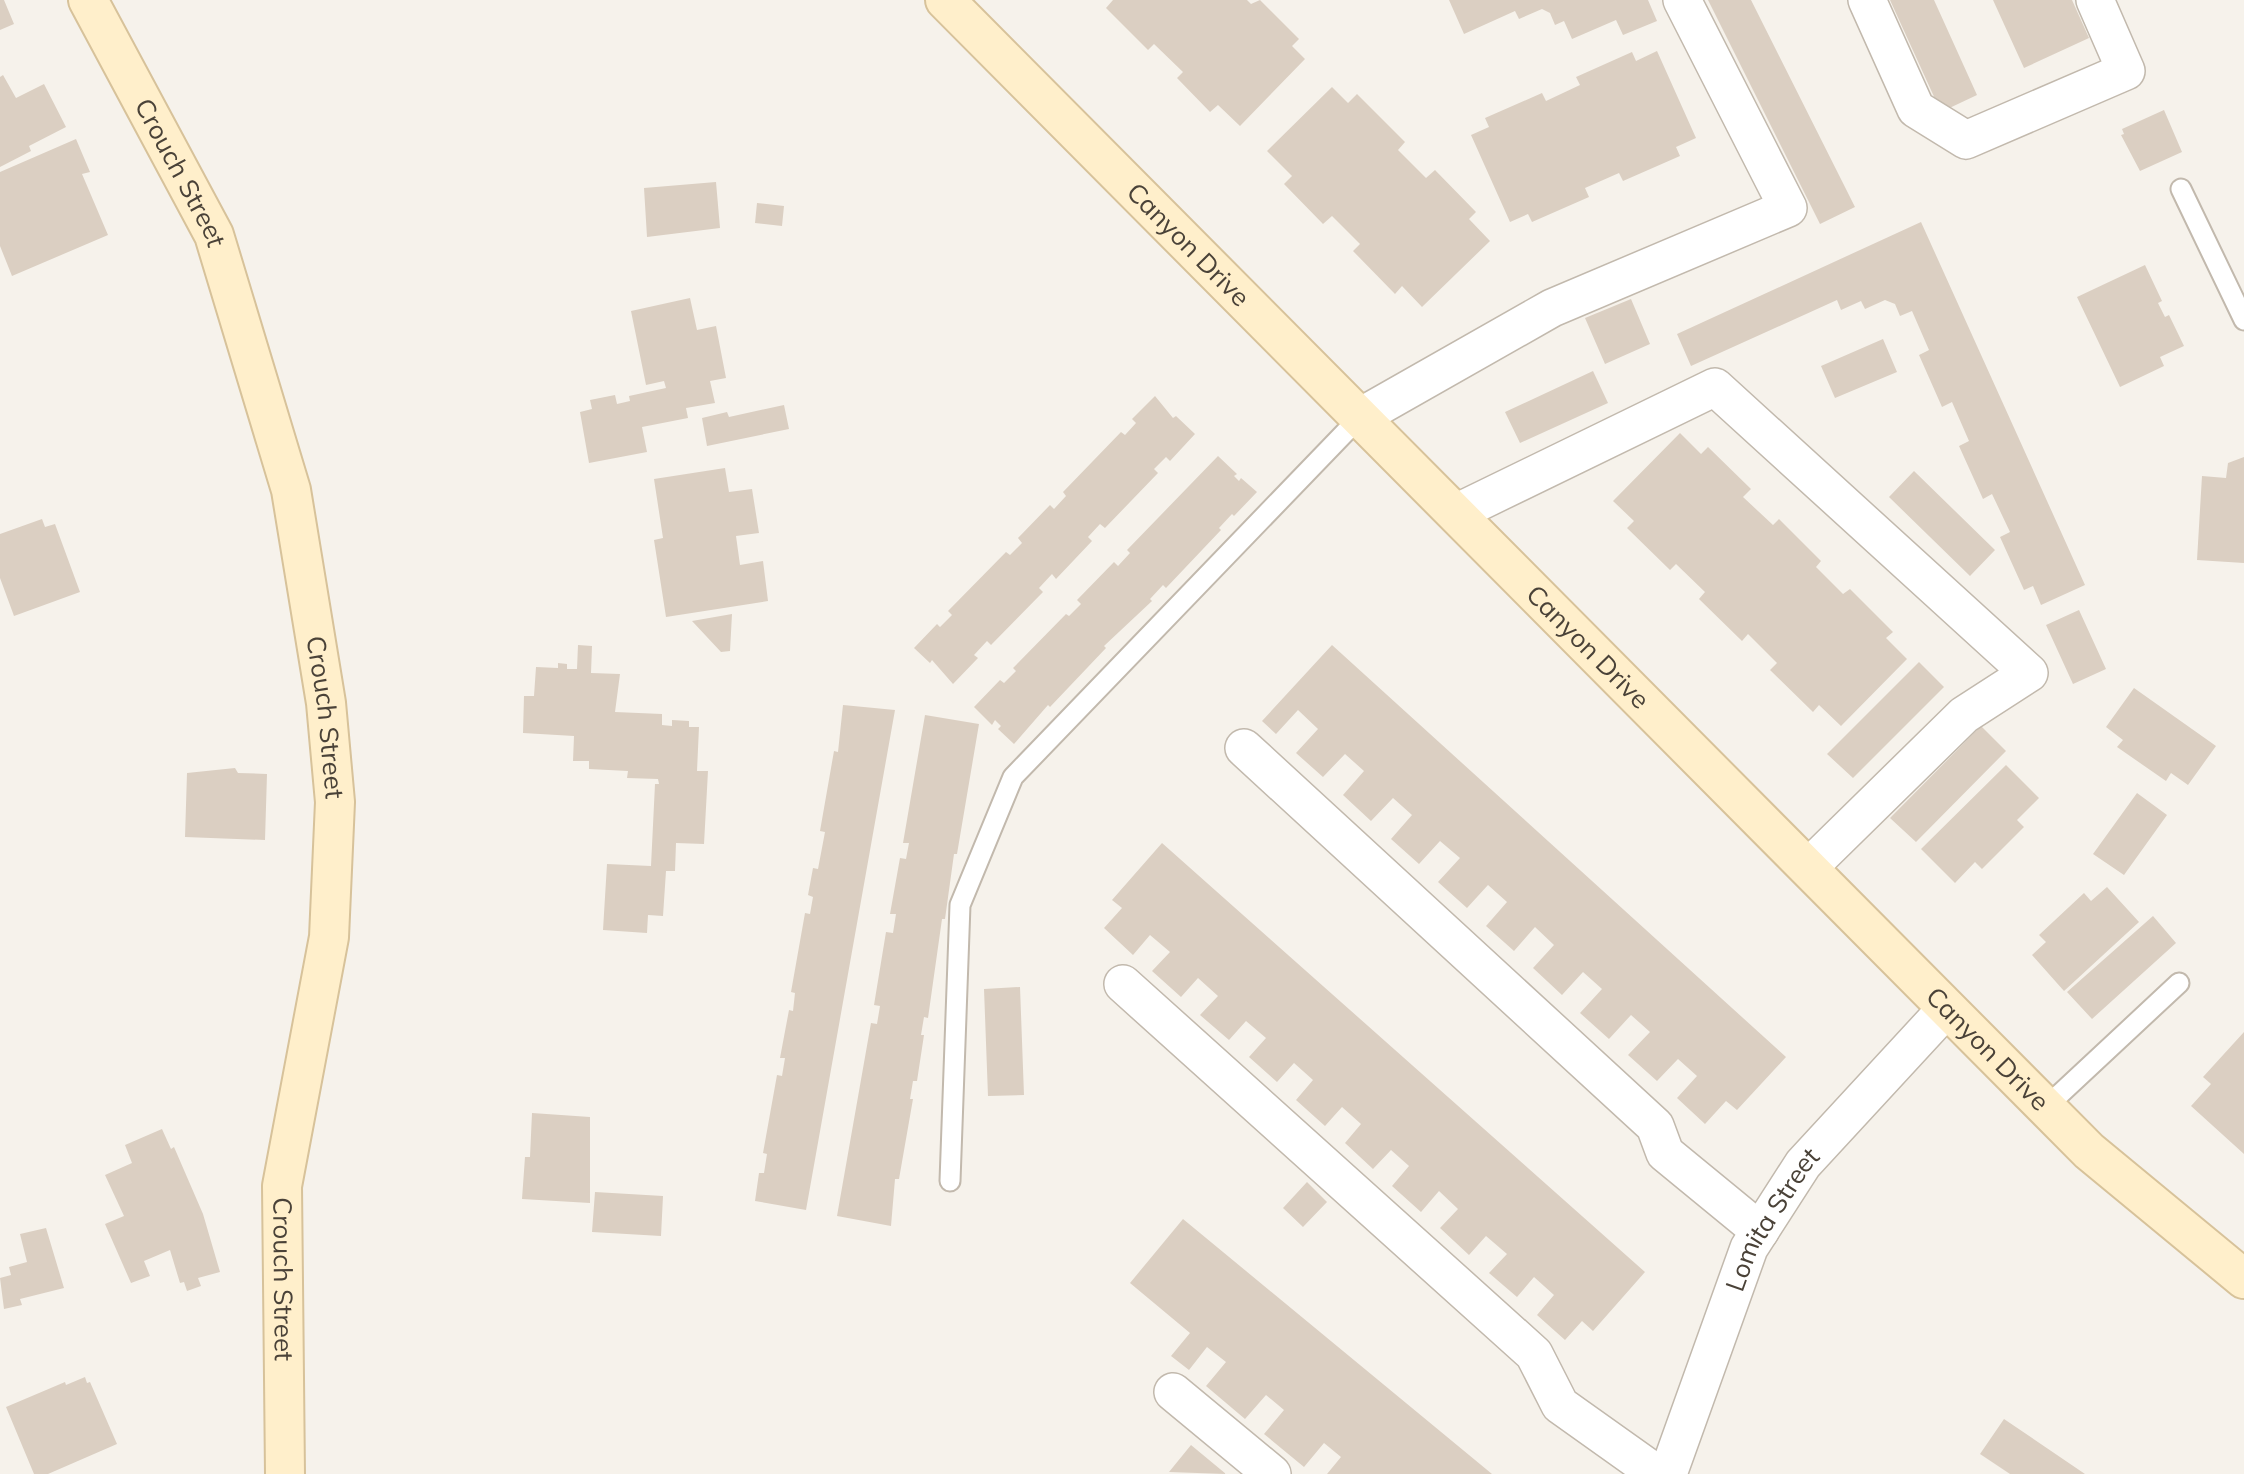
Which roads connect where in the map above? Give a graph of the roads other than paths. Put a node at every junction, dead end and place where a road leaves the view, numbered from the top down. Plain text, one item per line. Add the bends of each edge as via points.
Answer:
1 (88, 0) edge
2 (945, 0) edge
3 (1682, 0) edge
4 (1867, 0) edge
5 (2095, 0) edge
6 (2181, 189) dead end
7 (2244, 320) edge
8 (1360, 417) junction
9 (1456, 513) junction
10 (1244, 748) dead end
11 (1808, 868) junction
12 (1123, 984) dead end
13 (2179, 984) dead end
14 (1947, 1008) junction
15 (2046, 1107) junction
16 (950, 1181) dead end
17 (1760, 1231) junction
18 (2244, 1279) edge
19 (1173, 1392) dead end
20 (285, 1474) edge
21 (1272, 1474) edge
22 (1657, 1474) edge
23 (1668, 1474) edge

1 - 20 main road, Crouch Street via 214,235 291,491 326,703 335,802 329,937 282,1186
2 - 8 main road, Canyon Drive
3 - 8 street via 1787,208 1552,308
4 - 5 street via 1916,108 1966,140 2126,71
6 - 7 lane
8 - 9 main road, Canyon Drive
8 - 16 lane via 1013,777 960,905
9 - 11 main road, Canyon Drive
9 - 11 street via 1715,387 2029,673 1964,715
10 - 17 street via 1655,1126 1665,1153
11 - 14 main road, Canyon Drive
12 - 22 street via 1534,1354 1560,1405
13 - 15 lane
14 - 15 main road, Canyon Drive
14 - 17 street, Lomita Street via 1803,1164
15 - 18 main road, Canyon Drive via 2089,1151
17 - 23 street, Lomita Street via 1749,1248
19 - 21 street

